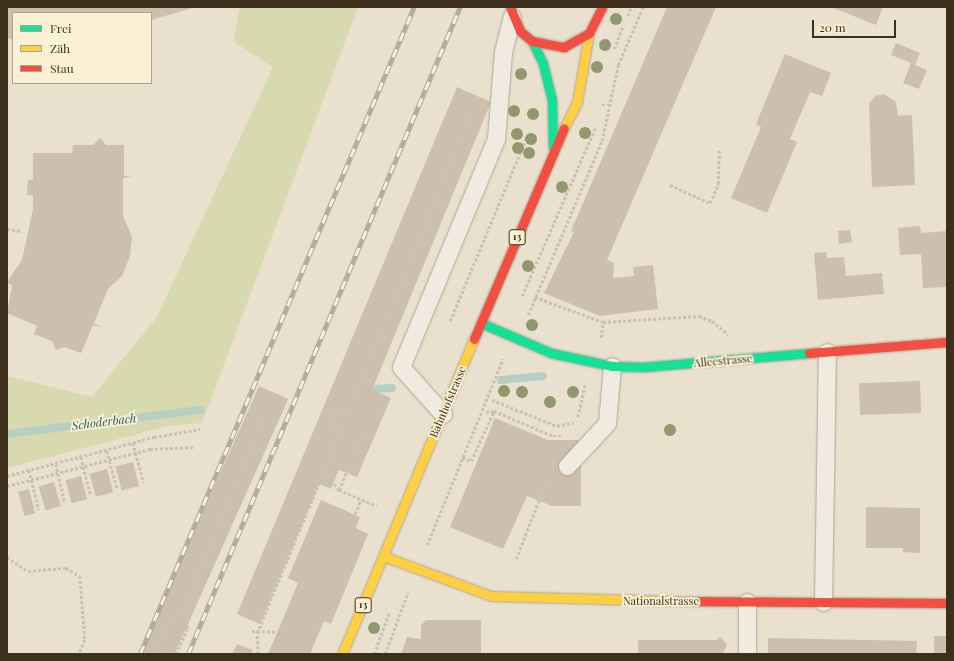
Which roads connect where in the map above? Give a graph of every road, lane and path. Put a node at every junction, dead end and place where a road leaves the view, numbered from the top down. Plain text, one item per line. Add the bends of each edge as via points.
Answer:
1 (602, 7) edge
2 (631, 7) edge
3 (643, 7) edge
4 (511, 12) edge
5 (589, 33) junction
6 (532, 41) junction
7 (613, 51) dead end
8 (604, 97) dead end
9 (476, 100) dead end
10 (600, 112) dead end
11 (596, 126) dead end
12 (529, 130) dead end
13 (719, 149) dead end
14 (553, 151) junction
15 (670, 185) dead end
16 (7, 229) edge
17 (21, 231) dead end
18 (535, 297) junction
19 (521, 298) dead end
20 (526, 318) dead end
21 (450, 321) dead end
22 (480, 323) junction
23 (728, 334) dead end
24 (512, 337) junction
25 (947, 342) edge
26 (827, 352) junction
27 (587, 361) junction
28 (612, 366) junction
29 (492, 400) dead end
30 (494, 411) junction
31 (266, 412) dead end
32 (486, 412) dead end
33 (348, 414) junction
34 (443, 414) junction
35 (365, 426) dead end
36 (200, 429) dead end
37 (328, 430) dead end
38 (569, 436) dead end
39 (133, 443) junction
40 (194, 447) dead end
41 (107, 450) junction
42 (136, 452) junction
43 (81, 457) junction
44 (462, 458) junction
45 (109, 460) junction
46 (56, 464) junction
47 (567, 466) dead end
48 (84, 467) junction
49 (29, 470) junction
50 (324, 471) junction
51 (58, 473) junction
52 (549, 474) dead end
53 (7, 476) edge
54 (31, 480) junction
55 (144, 483) dead end
56 (7, 486) edge
57 (118, 489) dead end
58 (339, 490) junction
59 (91, 496) dead end
60 (361, 500) junction
61 (65, 503) dead end
62 (382, 509) dead end
63 (39, 510) dead end
64 (354, 514) dead end
65 (433, 530) dead end
66 (383, 556) junction
67 (7, 557) edge
68 (516, 558) dead end
69 (188, 599) junction
70 (747, 602) junction
71 (824, 602) junction
72 (947, 603) edge
73 (252, 631) dead end
74 (277, 632) dead end
75 (258, 633) junction
76 (79, 654) edge
77 (153, 654) edge
78 (176, 654) edge
79 (258, 654) edge
80 (342, 654) edge
81 (747, 654) edge

1 - 5 street, Bahnhofstrasse
2 - 7 path
3 - 18 path via 618,65 602,141
4 - 6 street via 520,31
4 - 34 lane via 503,52 496,139 401,367
5 - 6 street via 564,47
5 - 14 street, Bahnhofstrasse / 13 via 577,102
6 - 14 street, Bahnhofstrasse / 13 via 543,64 552,100
8 - 10 path
9 - 33 path
11 - 19 path
12 - 21 path
13 - 15 path via 718,184 710,203
14 - 22 street, Bahnhofstrasse / 13
16 - 17 path
18 - 20 path
18 - 23 path via 603,322 699,316 712,321
22 - 24 street, Alleestrasse
22 - 34 street, Bahnhofstrasse / 13
24 - 27 street, Alleestrasse via 551,352
24 - 44 path
25 - 26 street, Alleestrasse
26 - 28 street, Alleestrasse via 643,367
26 - 71 lane
27 - 28 street, Alleestrasse
27 - 29 path via 582,412 576,421 568,425 557,426
28 - 47 lane via 607,423
30 - 32 path
30 - 38 path via 553,436
30 - 44 path via 471,461
31 - 69 path
33 - 37 path via 337,408
33 - 50 path
34 - 66 street, Bahnhofstrasse / 13
35 - 58 path
36 - 39 path
39 - 41 path
39 - 42 path
40 - 42 path
41 - 43 path
41 - 45 path
42 - 45 path
42 - 55 path
43 - 46 path
43 - 48 path
44 - 65 path
45 - 48 path
45 - 57 path
46 - 49 path
46 - 51 path
48 - 51 path
48 - 59 path
49 - 53 path
49 - 54 path
50 - 58 path
50 - 75 path
51 - 54 path
51 - 61 path
52 - 68 path
54 - 56 path
54 - 63 path
58 - 60 path
60 - 62 path
60 - 64 path
66 - 70 street, Nationalstrasse via 491,596 538,600
66 - 80 street, Bahnhofstrasse / 13
67 - 76 path via 28,571 66,568 80,576 85,640
69 - 77 path via 167,622
69 - 78 path via 187,629
70 - 71 street, Nationalstrasse
70 - 81 lane
71 - 72 street, Nationalstrasse
73 - 75 path
74 - 75 path
75 - 79 path

